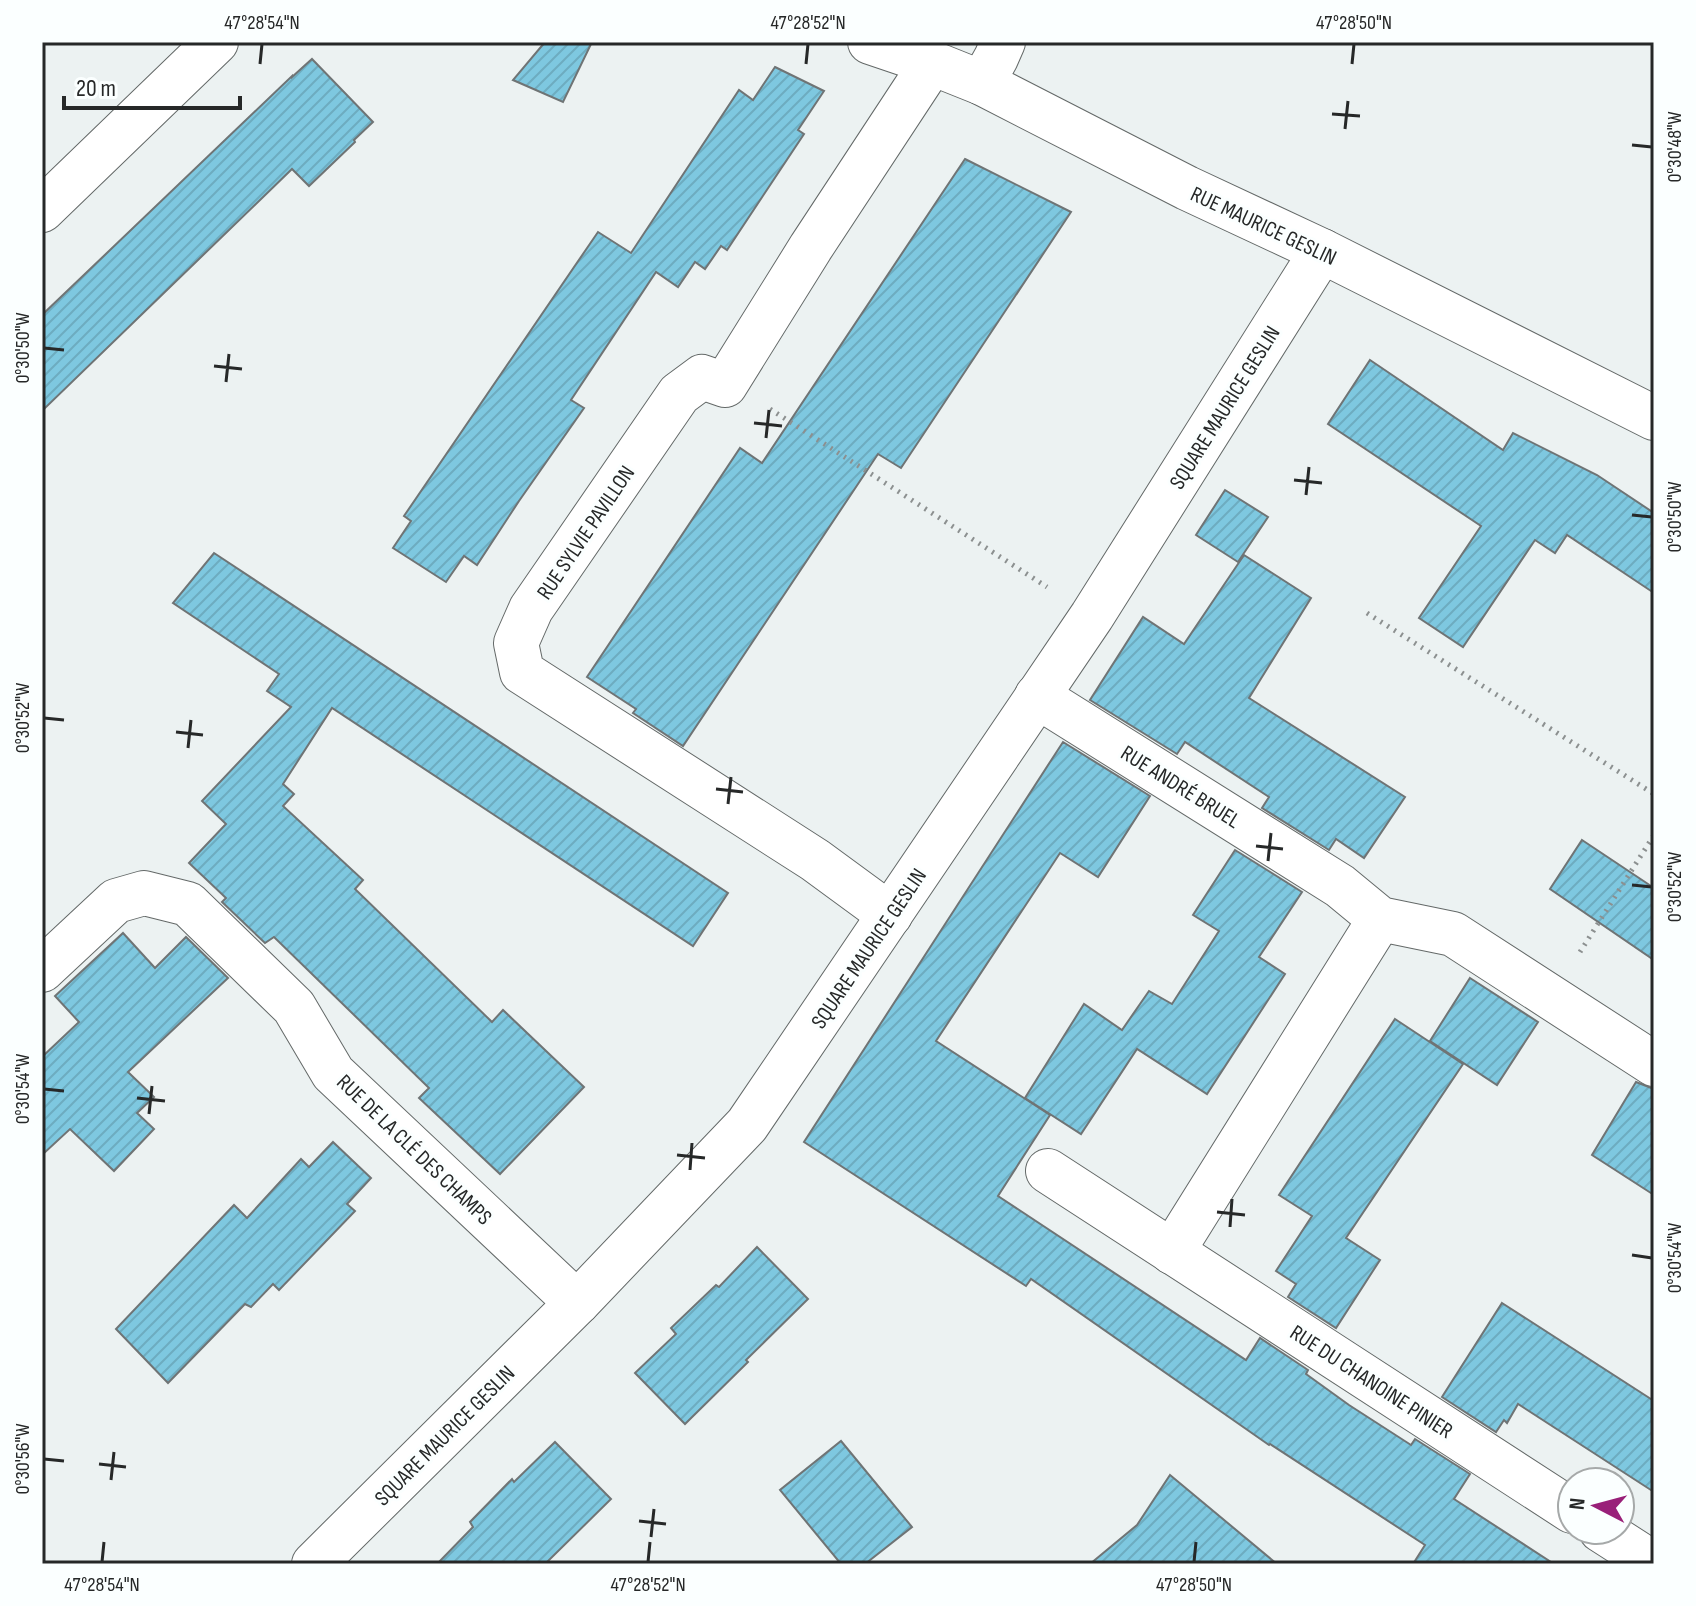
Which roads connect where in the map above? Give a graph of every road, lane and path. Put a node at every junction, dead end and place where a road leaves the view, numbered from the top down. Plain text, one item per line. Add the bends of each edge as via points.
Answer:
1 (216, 42) edge
2 (870, 42) edge
3 (1003, 42) edge
4 (932, 63) junction
5 (982, 83) junction
6 (42, 210) edge
7 (1322, 251) junction
8 (725, 385) junction
9 (1654, 418) edge
10 (1367, 613) dead end
11 (1092, 616) junction
12 (1037, 696) junction
13 (1654, 794) edge
14 (1654, 835) edge
15 (890, 915) junction
16 (1380, 919) junction
17 (1579, 953) dead end
18 (42, 970) edge
19 (1654, 1064) edge
20 (1048, 1171) dead end
21 (1172, 1252) junction
22 (577, 1303) junction
23 (1556, 1501) edge
24 (1626, 1546) edge
25 (314, 1564) edge
26 (1654, 1564) edge

1 - 6 street
2 - 4 street, RUE MAURICE GESLIN
3 - 5 street
4 - 5 street, RUE MAURICE GESLIN
4 - 8 street
5 - 7 street, RUE MAURICE GESLIN
7 - 9 street, RUE MAURICE GESLIN
7 - 11 street, SQUARE MAURICE GESLIN
8 - 11 path via 739,389
8 - 15 street, RUE SYLVIE PAVILLON via 702,377 679,394 531,609 516,643 522,672 815,860
10 - 13 path
11 - 12 street, SQUARE MAURICE GESLIN
12 - 15 street, SQUARE MAURICE GESLIN
12 - 16 street, RUE ANDRÉ BRUEL via 1340,886
14 - 17 path
15 - 22 street, SQUARE MAURICE GESLIN via 747,1125
16 - 19 street, RUE ANDRÉ BRUEL via 1453,934
16 - 21 street
18 - 22 street, RUE DE LA CLÉ DES CHAMPS via 116,901 144,893 188,904 294,1007 333,1073
20 - 21 street, RUE DU CHANOINE PINIER
21 - 23 street, RUE DU CHANOINE PINIER
22 - 25 street, SQUARE MAURICE GESLIN
24 - 26 street

